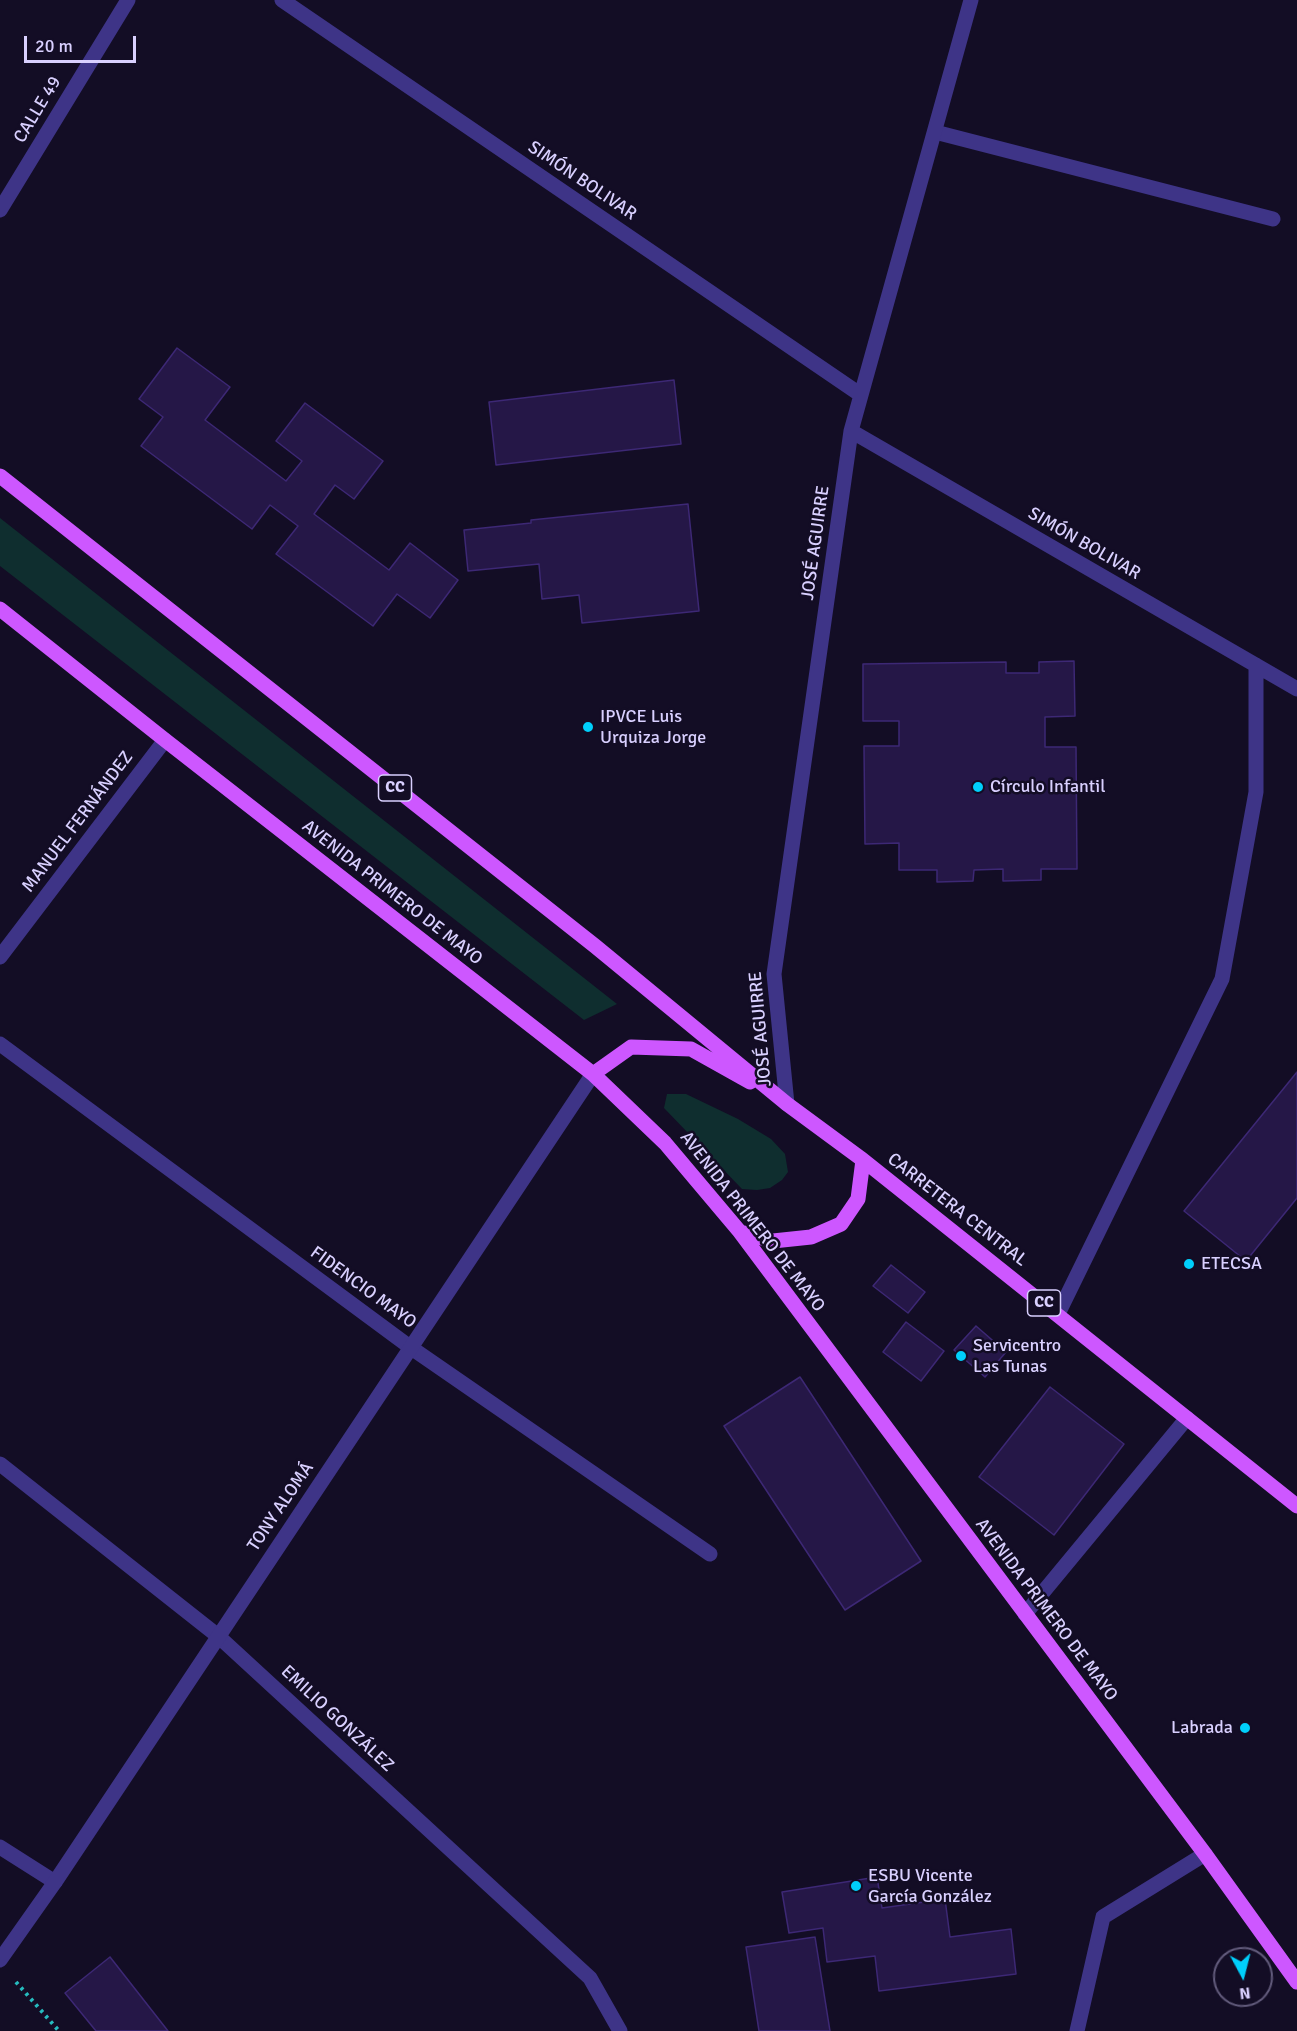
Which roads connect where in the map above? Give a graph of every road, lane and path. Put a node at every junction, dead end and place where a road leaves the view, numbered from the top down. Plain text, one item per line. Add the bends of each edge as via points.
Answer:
1 (128, 0) edge
2 (282, 0) edge
3 (971, 0) edge
4 (934, 132) junction
5 (0, 210) edge
6 (1273, 219) dead end
7 (861, 395) junction
8 (851, 431) junction
9 (0, 476) edge
10 (0, 609) edge
11 (1256, 665) junction
12 (1297, 689) edge
13 (165, 741) junction
14 (0, 957) edge
15 (0, 1044) edge
16 (593, 1074) junction
17 (787, 1104) junction
18 (863, 1161) junction
19 (740, 1232) junction
20 (1058, 1314) junction
21 (411, 1347) junction
22 (1187, 1418) junction
23 (0, 1464) edge
24 (1297, 1506) edge
25 (710, 1554) dead end
26 (1025, 1614) junction
27 (218, 1636) junction
28 (0, 1847) edge
29 (1205, 1854) junction
30 (55, 1882) junction
31 (0, 1960) edge
32 (15, 1980) dead end
33 (1297, 1982) edge
34 (59, 2031) edge
35 (620, 2031) edge
36 (1077, 2031) edge

1 - 5 street, CALLE 49
2 - 7 street, SIMÓN BOLIVAR
3 - 4 street, JOSÉ AGUIRRE
4 - 6 street
4 - 7 street, JOSÉ AGUIRRE
7 - 8 street, JOSÉ AGUIRRE
8 - 11 street, SIMÓN BOLIVAR
8 - 17 street, JOSÉ AGUIRRE via 774,974
9 - 17 main road, CC via 595,946
10 - 13 main road, AVENIDA PRIMERO DE MAYO
11 - 12 street, SIMÓN BOLIVAR
11 - 20 street via 1256,792 1222,979
13 - 14 street, MANUEL FERNÁNDEZ
13 - 16 main road, AVENIDA PRIMERO DE MAYO
15 - 21 street, FIDENCIO MAYO
16 - 17 main road via 632,1047 691,1049
16 - 19 main road, AVENIDA PRIMERO DE MAYO via 665,1143
16 - 21 street, TONY ALOMÁ
17 - 18 main road, CARRETERA CENTRAL / CC
18 - 19 main road via 858,1199 841,1224 810,1237 773,1241
18 - 20 main road, CARRETERA CENTRAL / CC
19 - 26 main road, AVENIDA PRIMERO DE MAYO
20 - 22 main road, CARRETERA CENTRAL / CC
21 - 25 street, FIDENCIO MAYO
21 - 27 street, TONY ALOMÁ
22 - 24 main road, CARRETERA CENTRAL / CC
22 - 26 street
23 - 27 street, EMILIO GONZÁLEZ
26 - 29 main road, AVENIDA PRIMERO DE MAYO
27 - 30 street, TONY ALOMÁ
27 - 35 street, EMILIO GONZÁLEZ via 590,1978
28 - 30 street
29 - 33 main road, AVENIDA PRIMERO DE MAYO
29 - 36 street via 1104,1917
30 - 31 street, TONY ALOMÁ
32 - 34 path

